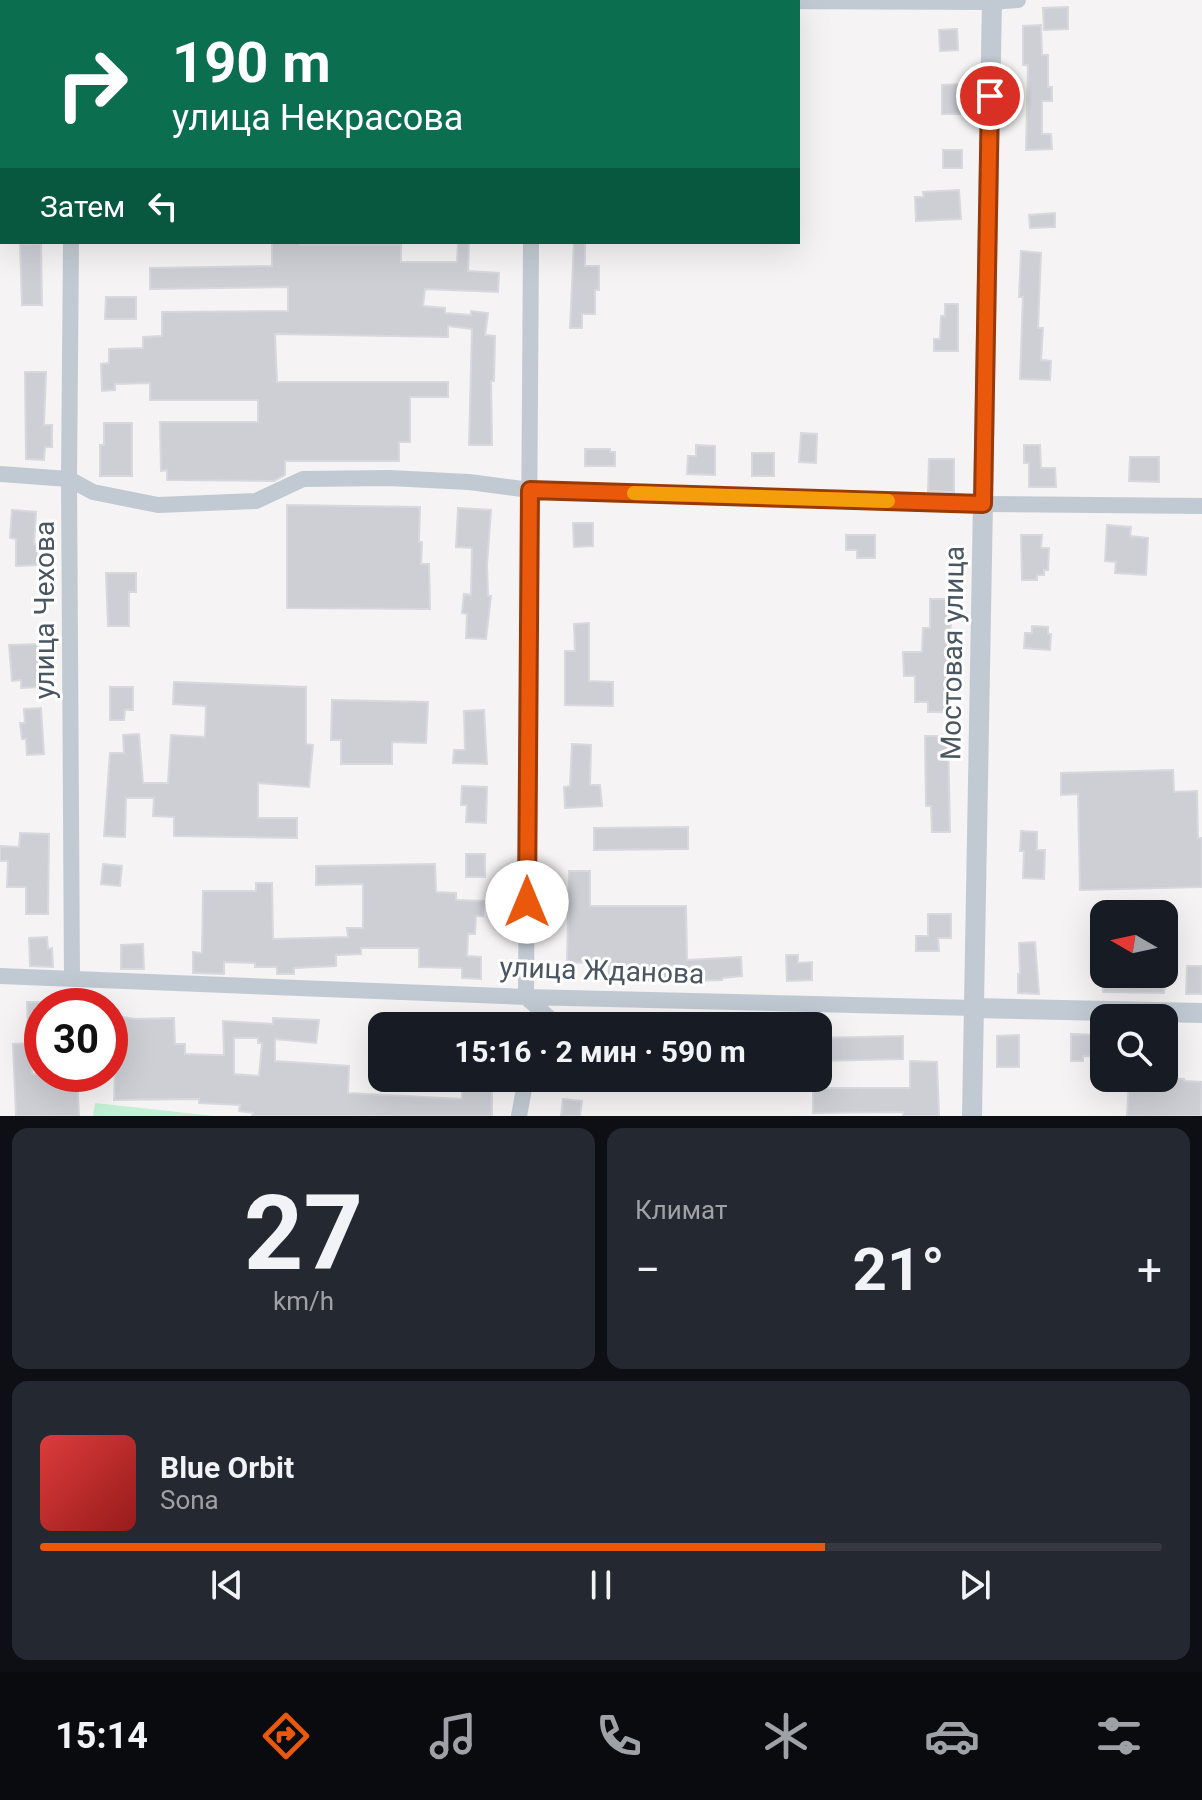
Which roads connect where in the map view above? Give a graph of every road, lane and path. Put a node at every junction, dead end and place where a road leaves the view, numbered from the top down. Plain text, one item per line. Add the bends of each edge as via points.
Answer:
1 (1018, 0) edge
2 (800, 1) edge
3 (992, 1) edge
4 (71, 244) edge
5 (531, 244) edge
6 (0, 474) edge
7 (69, 479) junction
8 (530, 490) junction
9 (983, 504) junction
10 (1202, 506) edge
11 (0, 976) edge
12 (72, 978) junction
13 (526, 997) junction
14 (974, 1008) junction
15 (542, 1012) edge
16 (1202, 1013) edge
17 (523, 1092) edge
18 (519, 1116) edge
19 (972, 1116) edge

1 - 3 street
2 - 3 street
3 - 9 street, Мостовая улица
4 - 7 street, улица Чехова
5 - 8 street
6 - 7 street
7 - 8 street via 93,492 158,505 256,501 303,479 402,478
7 - 12 street, улица Чехова
8 - 9 street
8 - 13 street
9 - 10 street
9 - 14 street, Мостовая улица
11 - 12 street, улица Жданова
12 - 13 street, улица Жданова
13 - 14 street, улица Жданова
13 - 15 street
14 - 16 street, улица Жданова
14 - 19 street, Мостовая улица
17 - 18 street

